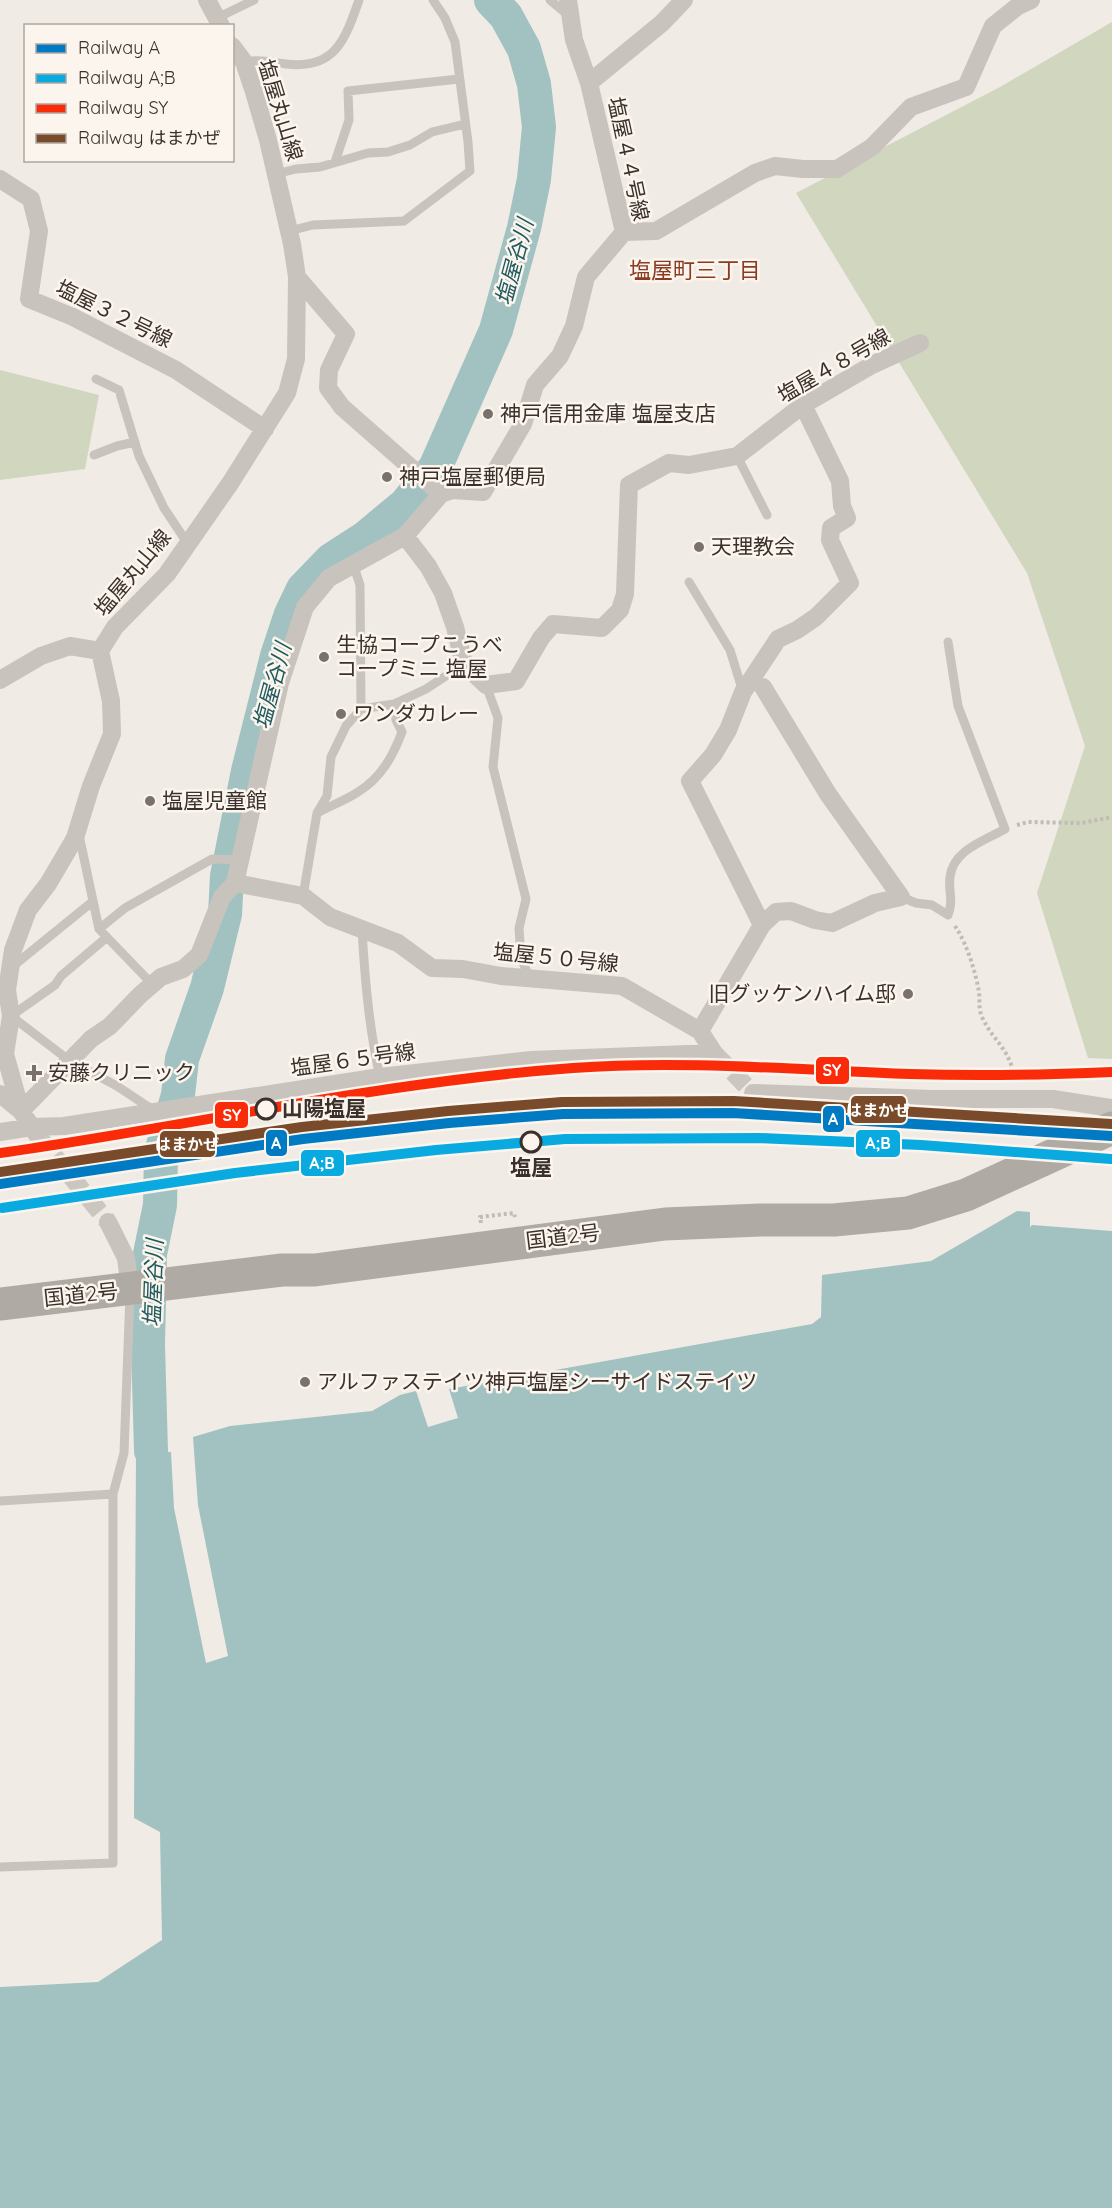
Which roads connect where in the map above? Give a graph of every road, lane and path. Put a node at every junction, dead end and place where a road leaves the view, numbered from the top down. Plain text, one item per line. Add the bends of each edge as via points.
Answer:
1 (207, 0) edge
2 (254, 0) edge
3 (359, 0) edge
4 (432, 0) edge
5 (550, 0) edge
6 (684, 0) edge
7 (1031, 0) edge
8 (569, 8) edge
9 (219, 22) edge
10 (234, 49) edge
11 (244, 62) junction
12 (459, 79) junction
13 (589, 83) junction
14 (465, 124) junction
15 (335, 162) junction
16 (276, 174) junction
17 (0, 179) edge
18 (289, 231) junction
19 (624, 232) junction
20 (297, 277) junction
21 (920, 343) dead end
22 (96, 379) dead end
23 (803, 405) junction
24 (265, 429) junction
25 (135, 442) junction
26 (94, 455) dead end
27 (738, 456) junction
28 (438, 491) junction
29 (767, 515) dead end
30 (405, 536) junction
31 (188, 544) junction
32 (353, 564) junction
33 (689, 582) dead end
34 (948, 642) dead end
35 (100, 651) junction
36 (464, 664) junction
37 (0, 680) edge
38 (486, 685) junction
39 (763, 687) dead end
40 (743, 692) junction
41 (394, 704) junction
42 (361, 709) junction
43 (317, 813) junction
44 (1112, 817) edge
45 (78, 829) junction
46 (1005, 829) junction
47 (233, 860) junction
48 (230, 889) junction
49 (303, 896) junction
50 (901, 897) junction
51 (92, 902) junction
52 (948, 915) junction
53 (762, 925) junction
54 (99, 929) junction
55 (362, 930) junction
56 (105, 938) junction
57 (10, 968) junction
58 (530, 979) junction
59 (153, 985) junction
60 (11, 1016) junction
61 (700, 1031) junction
62 (70, 1061) junction
63 (380, 1077) junction
64 (753, 1093) tunnel mouth
65 (0, 1094) edge
66 (1014, 1099) junction
67 (1112, 1108) edge
68 (21, 1111) junction
69 (155, 1111) junction
70 (1112, 1128) edge
71 (34, 1131) junction
72 (0, 1132) edge
73 (480, 1217) dead end
74 (515, 1217) dead end
75 (108, 1222) tunnel mouth
76 (145, 1287) junction
77 (0, 1304) edge
78 (113, 1494) junction
79 (0, 1501) edge
80 (0, 1867) edge

1 - 9 street
2 - 9 lane
3 - 11 lane via 333,54 314,64
4 - 12 lane via 455,42
5 - 8 lane
6 - 13 street
7 - 19 street via 993,26 966,87 911,107 872,147 837,169 775,166 755,173 656,231
8 - 13 street, 塩屋４４号線 via 574,40
10 - 11 street, 塩屋丸山線
11 - 16 street, 塩屋丸山線
12 - 14 lane
12 - 15 lane via 348,91 349,120
13 - 19 street, 塩屋４４号線
14 - 15 lane via 432,132 388,152
14 - 18 lane via 470,171 404,221 314,225
15 - 16 lane
16 - 18 street, 塩屋丸山線
17 - 24 street, 塩屋３２号線 via 32,199 39,231 29,299 176,370
18 - 20 street, 塩屋丸山線
19 - 28 street, 塩屋４４号線 via 586,277 574,326 560,356 536,385 523,424 483,492
20 - 24 street, 塩屋丸山線 via 296,359 287,393
20 - 28 street via 346,334 329,370 328,388 342,407
21 - 23 street, 塩屋４８号線 via 872,365
22 - 25 lane via 119,390
23 - 27 street, 塩屋４８号線
23 - 40 street via 840,481 847,518 831,528 830,540 850,583 816,617 778,639
24 - 31 street, 塩屋丸山線
25 - 26 lane
25 - 31 lane via 164,508
27 - 29 lane
27 - 38 street, 塩屋４８号線 via 689,465 669,463 629,485 625,594 620,610 602,628 553,624 516,681
28 - 30 street
30 - 32 street
30 - 36 street via 443,593
31 - 35 street, 塩屋丸山線 via 167,574 115,627
32 - 42 lane via 360,585
32 - 47 street via 328,578 305,608 280,683
33 - 40 lane via 730,650
34 - 46 lane via 958,706
35 - 37 street via 70,646 41,656
35 - 45 street, 塩屋丸山線 via 111,701 112,734
36 - 38 street
36 - 41 lane
38 - 58 lane via 498,718 493,767 526,899 519,928 521,958
39 - 50 street via 828,794
40 - 53 street via 728,730 690,781
41 - 42 lane
41 - 43 lane via 402,732 394,755 358,792
42 - 43 lane via 346,726 331,757 327,796
43 - 49 lane
44 - 46 path via 1082,823 1028,822
45 - 51 lane
45 - 57 street, 塩屋丸山線 via 48,884 28,910
46 - 52 lane via 962,852 950,876 952,904
47 - 48 street
47 - 54 lane via 212,859 125,908
48 - 49 street, 塩屋５０号線
48 - 59 street via 199,955
49 - 55 street, 塩屋５０号線 via 330,917
50 - 52 lane via 932,905
50 - 53 street via 875,903 832,923 791,911 776,912
51 - 54 lane
51 - 57 lane
52 - 66 path via 962,937 979,993 982,1019 1013,1066
53 - 61 street
54 - 56 lane
55 - 58 street, 塩屋５０号線 via 398,943 432,968
55 - 63 lane via 366,998
56 - 59 lane
56 - 60 lane via 55,985
57 - 60 street, 塩屋丸山線 via 7,990
58 - 61 street, 塩屋５０号線 via 622,986
59 - 62 street
60 - 62 lane
60 - 68 street, 塩屋丸山線 via 5,1054
61 - 63 street, 塩屋６５号線 via 714,1053 531,1060
62 - 68 street
62 - 69 lane
63 - 69 street, 塩屋６５号線
64 - 66 street
65 - 68 street
66 - 67 street via 1053,1099
68 - 71 street, 塩屋丸山線
69 - 71 street, 塩屋６５号線
70 - 76 highway, 国道2号 via 940,1204 888,1216 664,1224 315,1270 282,1270
71 - 72 street, 塩屋６５号線
73 - 74 path via 514,1213
75 - 76 street
76 - 77 highway, 国道2号
76 - 78 lane via 124,1453
78 - 79 lane
78 - 80 lane via 113,1863

